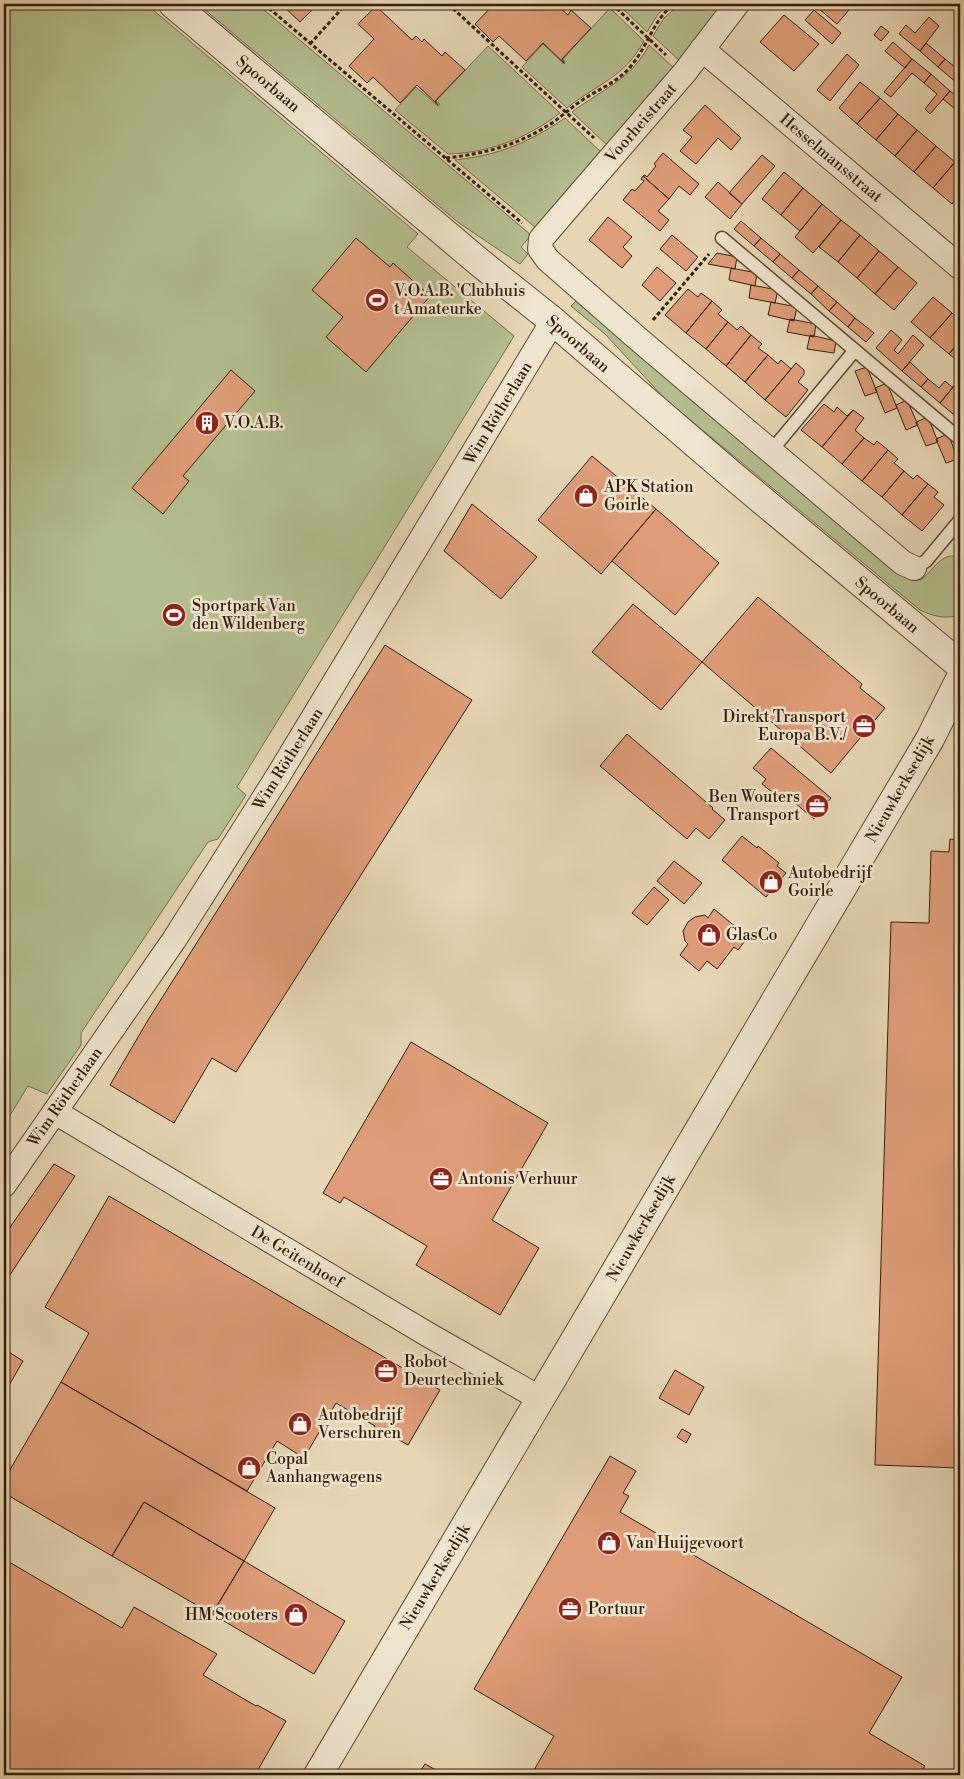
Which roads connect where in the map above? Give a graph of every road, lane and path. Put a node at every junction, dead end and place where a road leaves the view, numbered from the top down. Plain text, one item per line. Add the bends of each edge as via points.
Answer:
1 (172, 4) edge
2 (264, 4) edge
3 (346, 4) edge
4 (448, 4) edge
5 (612, 4) edge
6 (674, 4) edge
7 (736, 4) edge
8 (648, 38) junction
9 (310, 44) junction
10 (702, 49) junction
11 (685, 72) junction
12 (566, 112) junction
13 (613, 156) junction
14 (445, 158) junction
15 (722, 238) joint
16 (541, 239) junction
17 (960, 267) edge
18 (553, 321) junction
19 (638, 338) junction
20 (855, 350) junction
21 (960, 439) edge
22 (772, 450) junction
23 (960, 520) edge
24 (914, 568) joint
25 (960, 665) edge
26 (960, 679) edge
27 (55, 1112) junction
28 (4, 1185) edge
29 (540, 1399) junction
30 (318, 1775) edge

1 - 18 street, Spoorbaan
2 - 9 path
3 - 9 path
4 - 12 path
5 - 8 path
6 - 8 path via 663,13
7 - 10 street, Voorheistraat
8 - 11 path
8 - 12 path via 637,58 618,79
9 - 14 path
10 - 11 street, Voorheistraat
10 - 17 street, Hesselmansstraat
11 - 13 street, Voorheistraat
12 - 13 path
12 - 14 path via 547,127 510,145
13 - 16 street, Voorheistraat
14 - 16 path
15 - 19 path
15 - 20 lane
16 - 19 street via 540,249 548,260
18 - 25 street, Spoorbaan
18 - 27 street, Wim Rötherlaan via 278,776 174,940
19 - 22 street
20 - 21 lane
20 - 22 lane
22 - 24 street
23 - 24 lane via 926,561
26 - 29 street, Nieuwkerksedijk via 930,738
27 - 28 street, Wim Rötherlaan
27 - 29 street, De Geitenhoef
29 - 30 street, Nieuwkerksedijk

